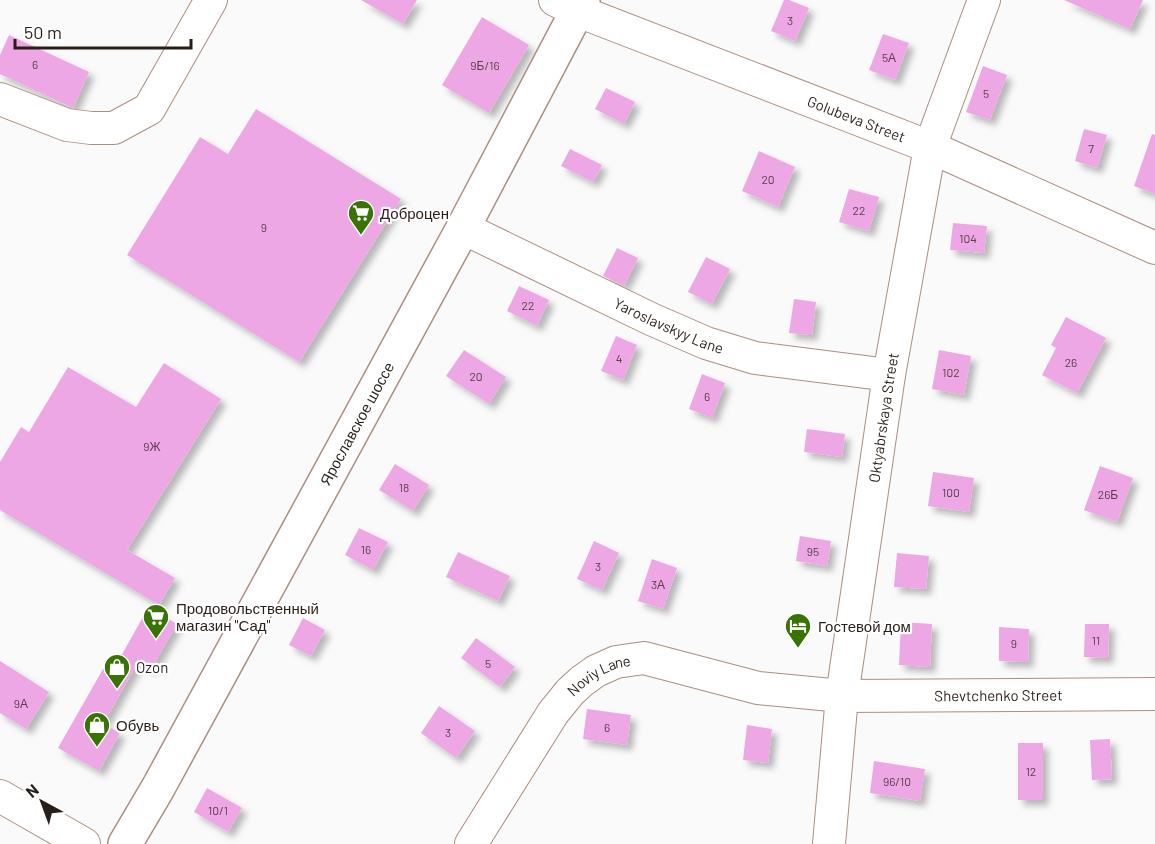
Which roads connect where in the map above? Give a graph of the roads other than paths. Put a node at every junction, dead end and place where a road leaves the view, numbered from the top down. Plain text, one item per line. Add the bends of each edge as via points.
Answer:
1 (211, 0) edge
2 (984, 0) edge
3 (572, 4) edge
4 (0, 99) edge
5 (930, 147) junction
6 (463, 228) junction
7 (1155, 248) edge
8 (889, 375) junction
9 (1155, 694) edge
10 (842, 696) junction
11 (0, 796) edge
12 (84, 844) edge
13 (125, 844) edge
14 (471, 844) edge
15 (829, 844) edge

1 - 4 street via 149,109 114,128 67,125
2 - 5 street, Oktyabrskaya Street
3 - 5 street, Golubeva Street
3 - 6 main road, Ярославское шоссе
5 - 7 street, Golubeva Street
5 - 8 street, Oktyabrskaya Street
6 - 8 street, Yaroslavskyy Lane via 706,343 756,358
6 - 13 main road, Ярославское шоссе
8 - 10 street, Oktyabrskaya Street
9 - 10 street, Shevtchenko Street
10 - 14 street, Noviy Lane via 758,688 644,658 616,662 570,692
10 - 15 street, Oktyabrskaya Street
11 - 12 street

